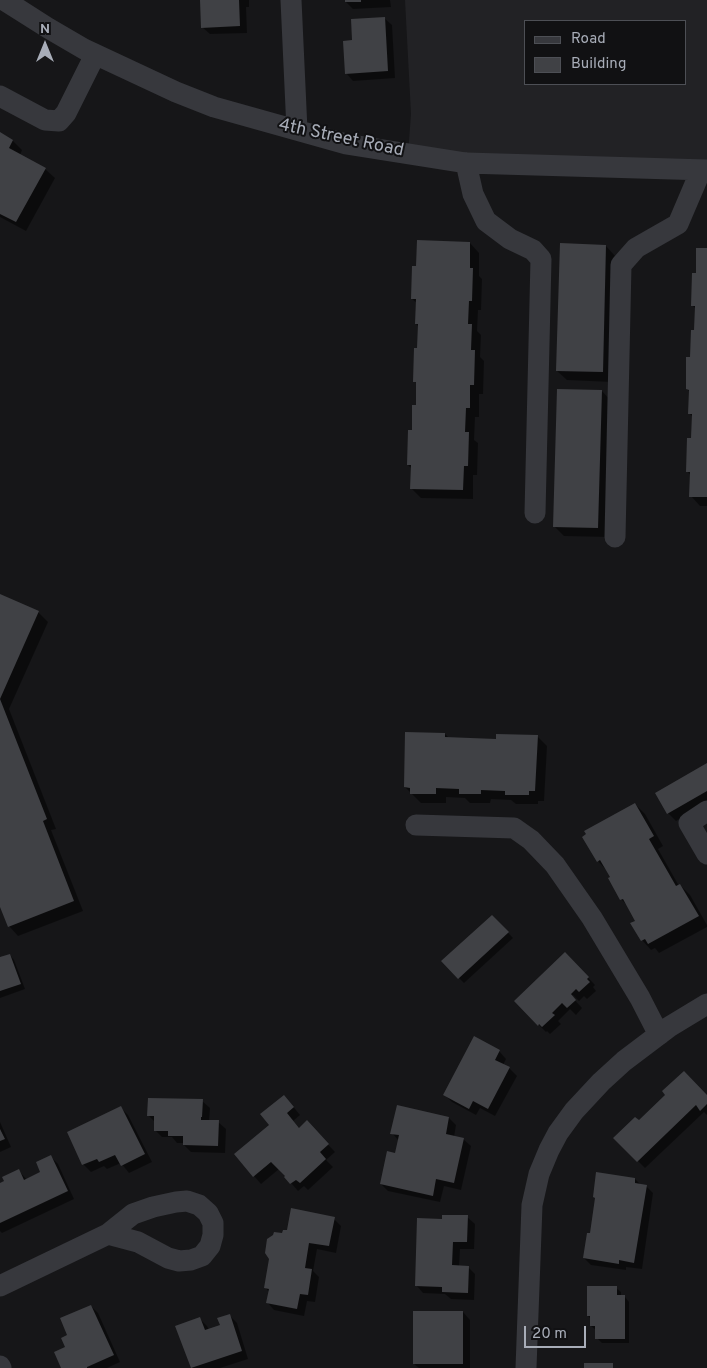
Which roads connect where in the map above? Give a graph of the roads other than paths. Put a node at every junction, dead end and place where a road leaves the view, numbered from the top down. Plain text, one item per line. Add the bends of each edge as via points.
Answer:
1 (291, 0) edge
2 (16, 3) edge
3 (95, 54) junction
4 (0, 96) edge
5 (296, 130) junction
6 (466, 163) junction
7 (704, 170) edge
8 (535, 513) dead end
9 (615, 536) dead end
10 (707, 811) edge
11 (416, 825) dead end
12 (707, 854) edge
13 (707, 1004) edge
14 (658, 1035) junction
15 (108, 1234) dead end
16 (0, 1286) edge
17 (526, 1368) edge

1 - 5 street
2 - 3 street, 4th Street Road
3 - 4 street via 59,121 45,120
3 - 5 street, 4th Street Road via 214,107
5 - 6 street, 4th Street Road via 346,144
6 - 7 street, 4th Street Road
6 - 8 street via 473,194 486,221 510,239 533,250 541,259
7 - 9 street via 678,224 636,248 621,264
10 - 12 street via 689,822
11 - 14 street via 514,828 531,840 555,865 592,918 640,998
13 - 14 street
14 - 17 street via 624,1061 585,1099 558,1133 543,1162 531,1218
15 - 16 street

